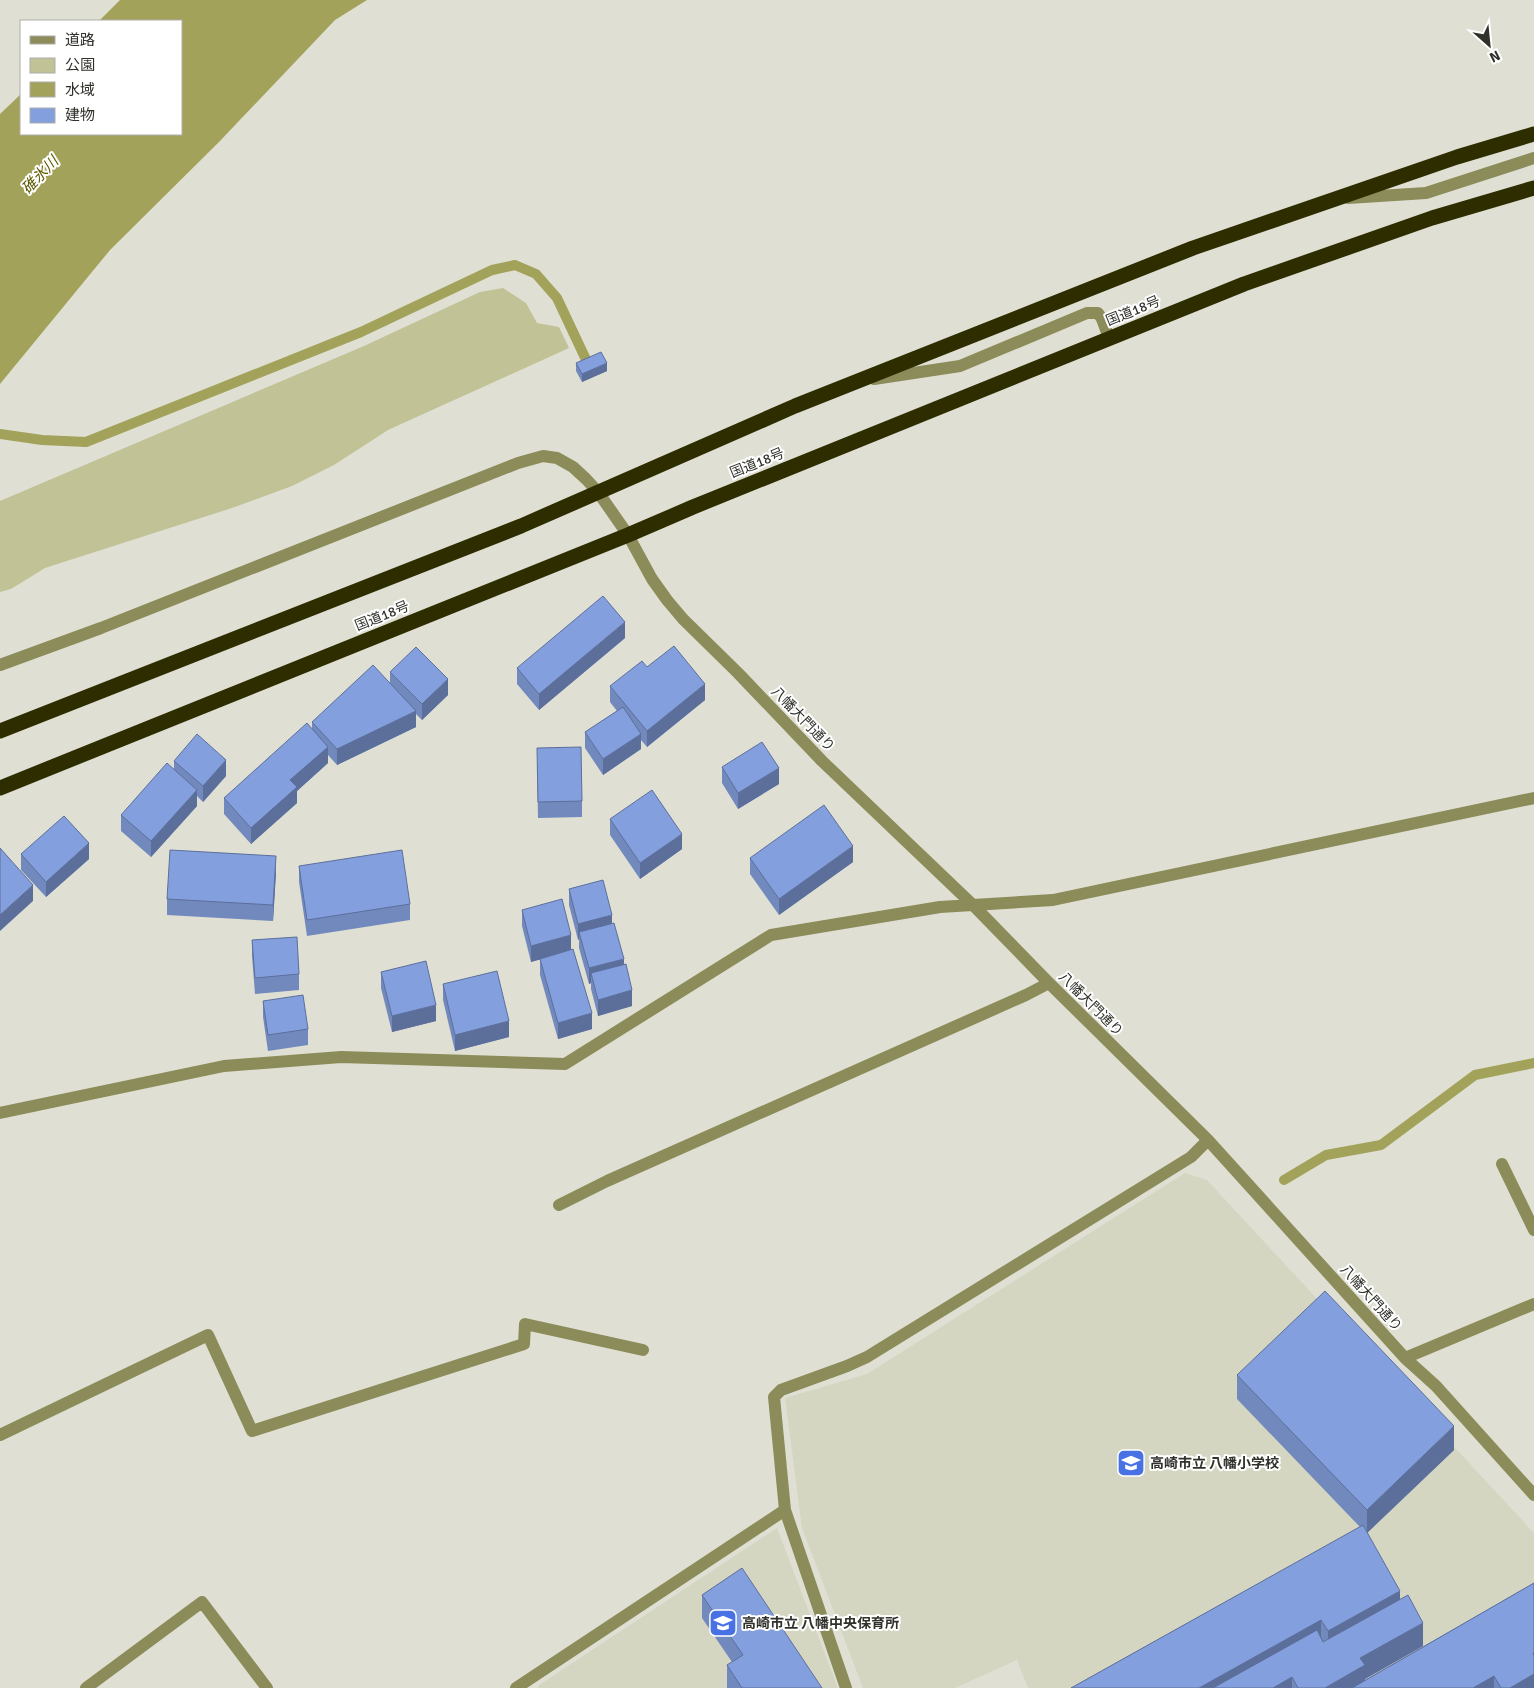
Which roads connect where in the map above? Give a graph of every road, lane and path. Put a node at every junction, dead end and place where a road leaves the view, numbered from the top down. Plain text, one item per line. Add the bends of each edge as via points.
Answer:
1 (1534, 134) edge
2 (1534, 158) edge
3 (1534, 188) edge
4 (1333, 199) junction
5 (1109, 338) junction
6 (856, 381) junction
7 (598, 492) junction
8 (628, 535) junction
9 (0, 665) edge
10 (0, 731) edge
11 (0, 788) edge
12 (1534, 798) edge
13 (974, 906) junction
14 (1049, 983) junction
15 (0, 1113) edge
16 (1208, 1140) junction
17 (1502, 1164) dead end
18 (559, 1205) dead end
19 (1534, 1230) edge
20 (1534, 1304) edge
21 (643, 1350) dead end
22 (1405, 1358) junction
23 (0, 1435) edge
24 (1534, 1495) edge
25 (785, 1510) junction
26 (86, 1688) edge
27 (267, 1688) edge
28 (518, 1688) edge
29 (846, 1688) edge

1 - 4 highway
2 - 4 street via 1426,192
3 - 5 highway, 国道18号 via 1432,218 1272,274
4 - 6 highway via 1193,248
5 - 6 street via 1098,313 1087,313 960,366
5 - 8 highway, 国道18号
6 - 7 highway
7 - 8 street, 八幡大門通り
7 - 9 street, 八幡大門通り via 573,467 557,458 543,456 518,463
7 - 10 highway via 521,526
8 - 11 highway, 国道18号
8 - 13 street, 八幡大門通り via 652,579 683,619 822,761
12 - 13 street via 1053,900
13 - 14 street, 八幡大門通り
13 - 15 street via 940,908 771,935 565,1064 341,1058 224,1066
14 - 16 street, 八幡大門通り
14 - 18 street
16 - 22 street, 八幡大門通り
16 - 25 street via 1191,1157 867,1357 781,1390 774,1396
17 - 19 street
20 - 22 street
21 - 23 street via 525,1324 524,1344 252,1431 208,1335
22 - 24 street, 八幡大門通り via 1436,1386
25 - 28 street
25 - 29 street
26 - 27 street via 202,1602

